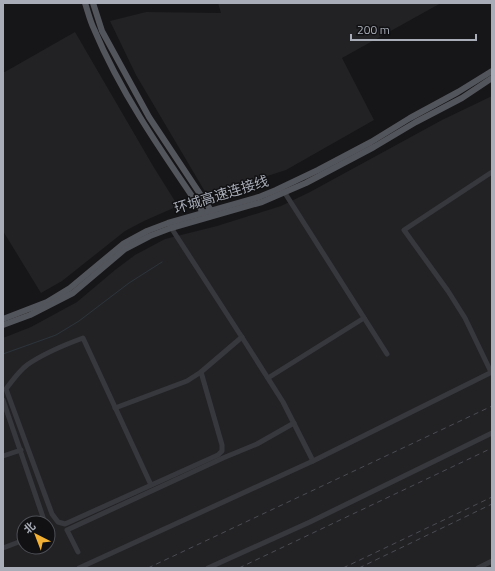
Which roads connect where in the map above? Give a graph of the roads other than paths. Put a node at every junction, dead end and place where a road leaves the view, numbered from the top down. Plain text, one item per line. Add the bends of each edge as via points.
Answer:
1 (85, 3) edge
2 (93, 3) edge
3 (492, 74) edge
4 (492, 172) edge
5 (283, 190) junction
6 (212, 213) junction
7 (205, 215) junction
8 (169, 225) junction
9 (364, 318) junction
10 (3, 319) edge
11 (3, 325) edge
12 (242, 337) junction
13 (387, 354) dead end
14 (201, 372) junction
15 (492, 372) edge
16 (268, 378) junction
17 (3, 400) edge
18 (116, 408) junction
19 (294, 423) junction
20 (492, 433) edge
21 (21, 450) junction
22 (3, 456) edge
23 (313, 461) junction
24 (151, 485) junction
25 (42, 515) edge
26 (16, 543) edge
27 (3, 548) edge
28 (78, 552) dead end
29 (492, 561) edge
30 (79, 568) edge
31 (208, 568) edge
32 (478, 568) edge

1 - 7 main road via 93,28 118,80
2 - 6 main road via 102,31 149,117
3 - 5 main road, 环城高速连接线
4 - 15 street via 404,230 465,318
5 - 6 main road, 环城高速连接线
5 - 9 street
6 - 7 main road, 环城高速连接线
7 - 8 main road, 环城高速连接线
8 - 10 main road, 环城高速连接线 via 147,231 124,244 70,288 47,302
8 - 11 main road, 环城高速连接线 via 125,249 73,293 30,315
8 - 12 street
9 - 13 street
9 - 16 street
12 - 14 street
12 - 16 street
14 - 18 street via 187,381
14 - 24 street via 222,451
15 - 23 street
16 - 19 street
17 - 21 street
18 - 24 street
18 - 24 street via 83,338 56,348 26,366 6,389 52,514 58,522 65,524
19 - 23 street
19 - 28 street via 257,444 67,530
20 - 31 street via 310,522
21 - 22 street
21 - 25 street
23 - 30 street
26 - 27 street
29 - 32 street

